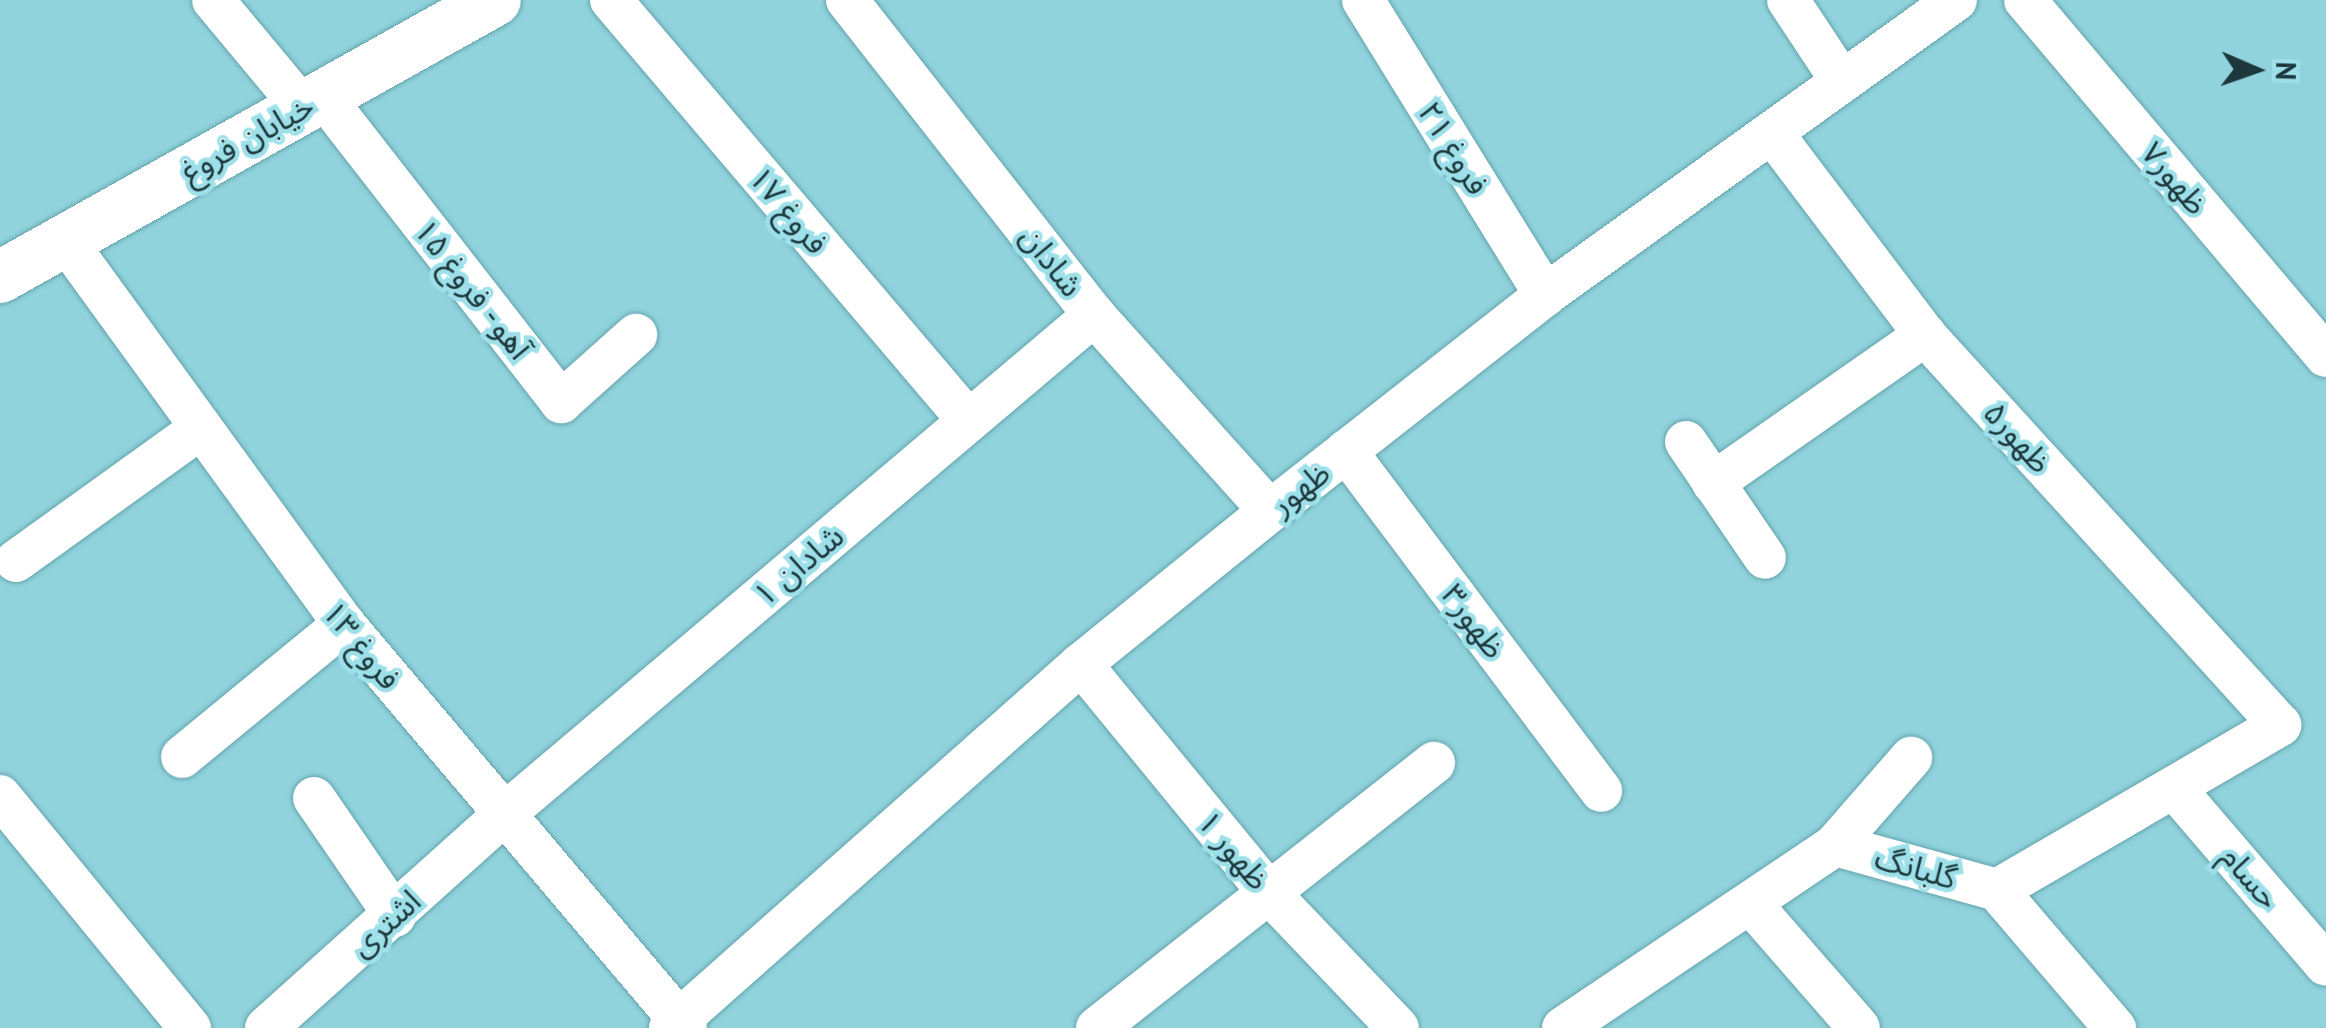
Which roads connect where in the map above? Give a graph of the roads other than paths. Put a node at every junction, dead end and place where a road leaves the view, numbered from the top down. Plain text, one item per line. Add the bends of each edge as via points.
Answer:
1 (213, 0) edge
2 (495, 0) edge
3 (611, 0) edge
4 (847, 0) edge
5 (1363, 0) edge
6 (1788, 0) edge
7 (1956, 0) edge
8 (2024, 0) edge
9 (1841, 80) junction
10 (313, 102) junction
11 (1774, 134) junction
12 (65, 240) junction
13 (2, 274) edge
14 (1545, 296) junction
15 (1094, 314) junction
16 (1925, 334) junction
17 (636, 335) dead end
18 (2326, 356) edge
19 (968, 420) junction
20 (198, 430) junction
21 (1686, 442) dead end
22 (1346, 451) junction
23 (1713, 483) junction
24 (1270, 511) junction
25 (1764, 558) dead end
26 (16, 561) dead end
27 (344, 624) junction
28 (1081, 664) junction
29 (2280, 725) joint
30 (182, 757) dead end
31 (1911, 758) dead end
32 (1434, 762) dead end
33 (2176, 790) junction
34 (1601, 791) dead end
35 (0, 796) edge
36 (314, 798) dead end
37 (502, 816) junction
38 (1835, 845) junction
39 (1997, 890) junction
40 (1268, 892) junction
41 (1751, 904) junction
42 (395, 916) junction
43 (2326, 964) edge
44 (678, 1025) edge
45 (190, 1028) edge
46 (266, 1028) edge
47 (1097, 1028) edge
48 (1398, 1028) edge
49 (1563, 1028) edge
50 (1859, 1028) edge
51 (2114, 1028) edge

1 - 10 street
2 - 10 street, خیابان فروغ
3 - 19 street, فروغ ۱۷
4 - 15 street, شادان
5 - 14 street, فروغ ۲۱
6 - 9 street
7 - 9 street, ظهور
8 - 18 street, ظهور۷
9 - 11 street, ظهور
10 - 12 street, خیابان فروغ
10 - 17 street, آهو - فروغ ۱۵ via 561,402
11 - 14 street, ظهور
11 - 16 street, ظهور۵
12 - 13 street, خیابان فروغ
12 - 20 street, فروغ ۱۳
14 - 22 street, ظهور
15 - 19 street, شادان ۱
15 - 24 street, شادان
16 - 23 street
16 - 29 street, ظهور۵
19 - 37 street, شادان ۱
20 - 26 street
20 - 27 street, فروغ ۱۳
21 - 23 street
22 - 24 street, ظهور
22 - 34 street, ظهور۳
23 - 25 street
24 - 28 street, ظهور
27 - 30 street
27 - 37 street, فروغ ۱۳
28 - 40 street, ظهور ۱
28 - 44 street, ظهور
29 - 33 street, گلبانگ
31 - 38 street
32 - 40 street
33 - 39 street, گلبانگ
33 - 43 street, حسام
35 - 45 street
36 - 42 street
37 - 42 street, اشتری
37 - 44 street, فروغ ۱۳
38 - 39 street, گلبانگ
38 - 41 street, گلبانگ
39 - 51 street
40 - 47 street
40 - 48 street, ظهور ۱
41 - 49 street, گلبانگ
41 - 50 street
42 - 46 street, اشتری

